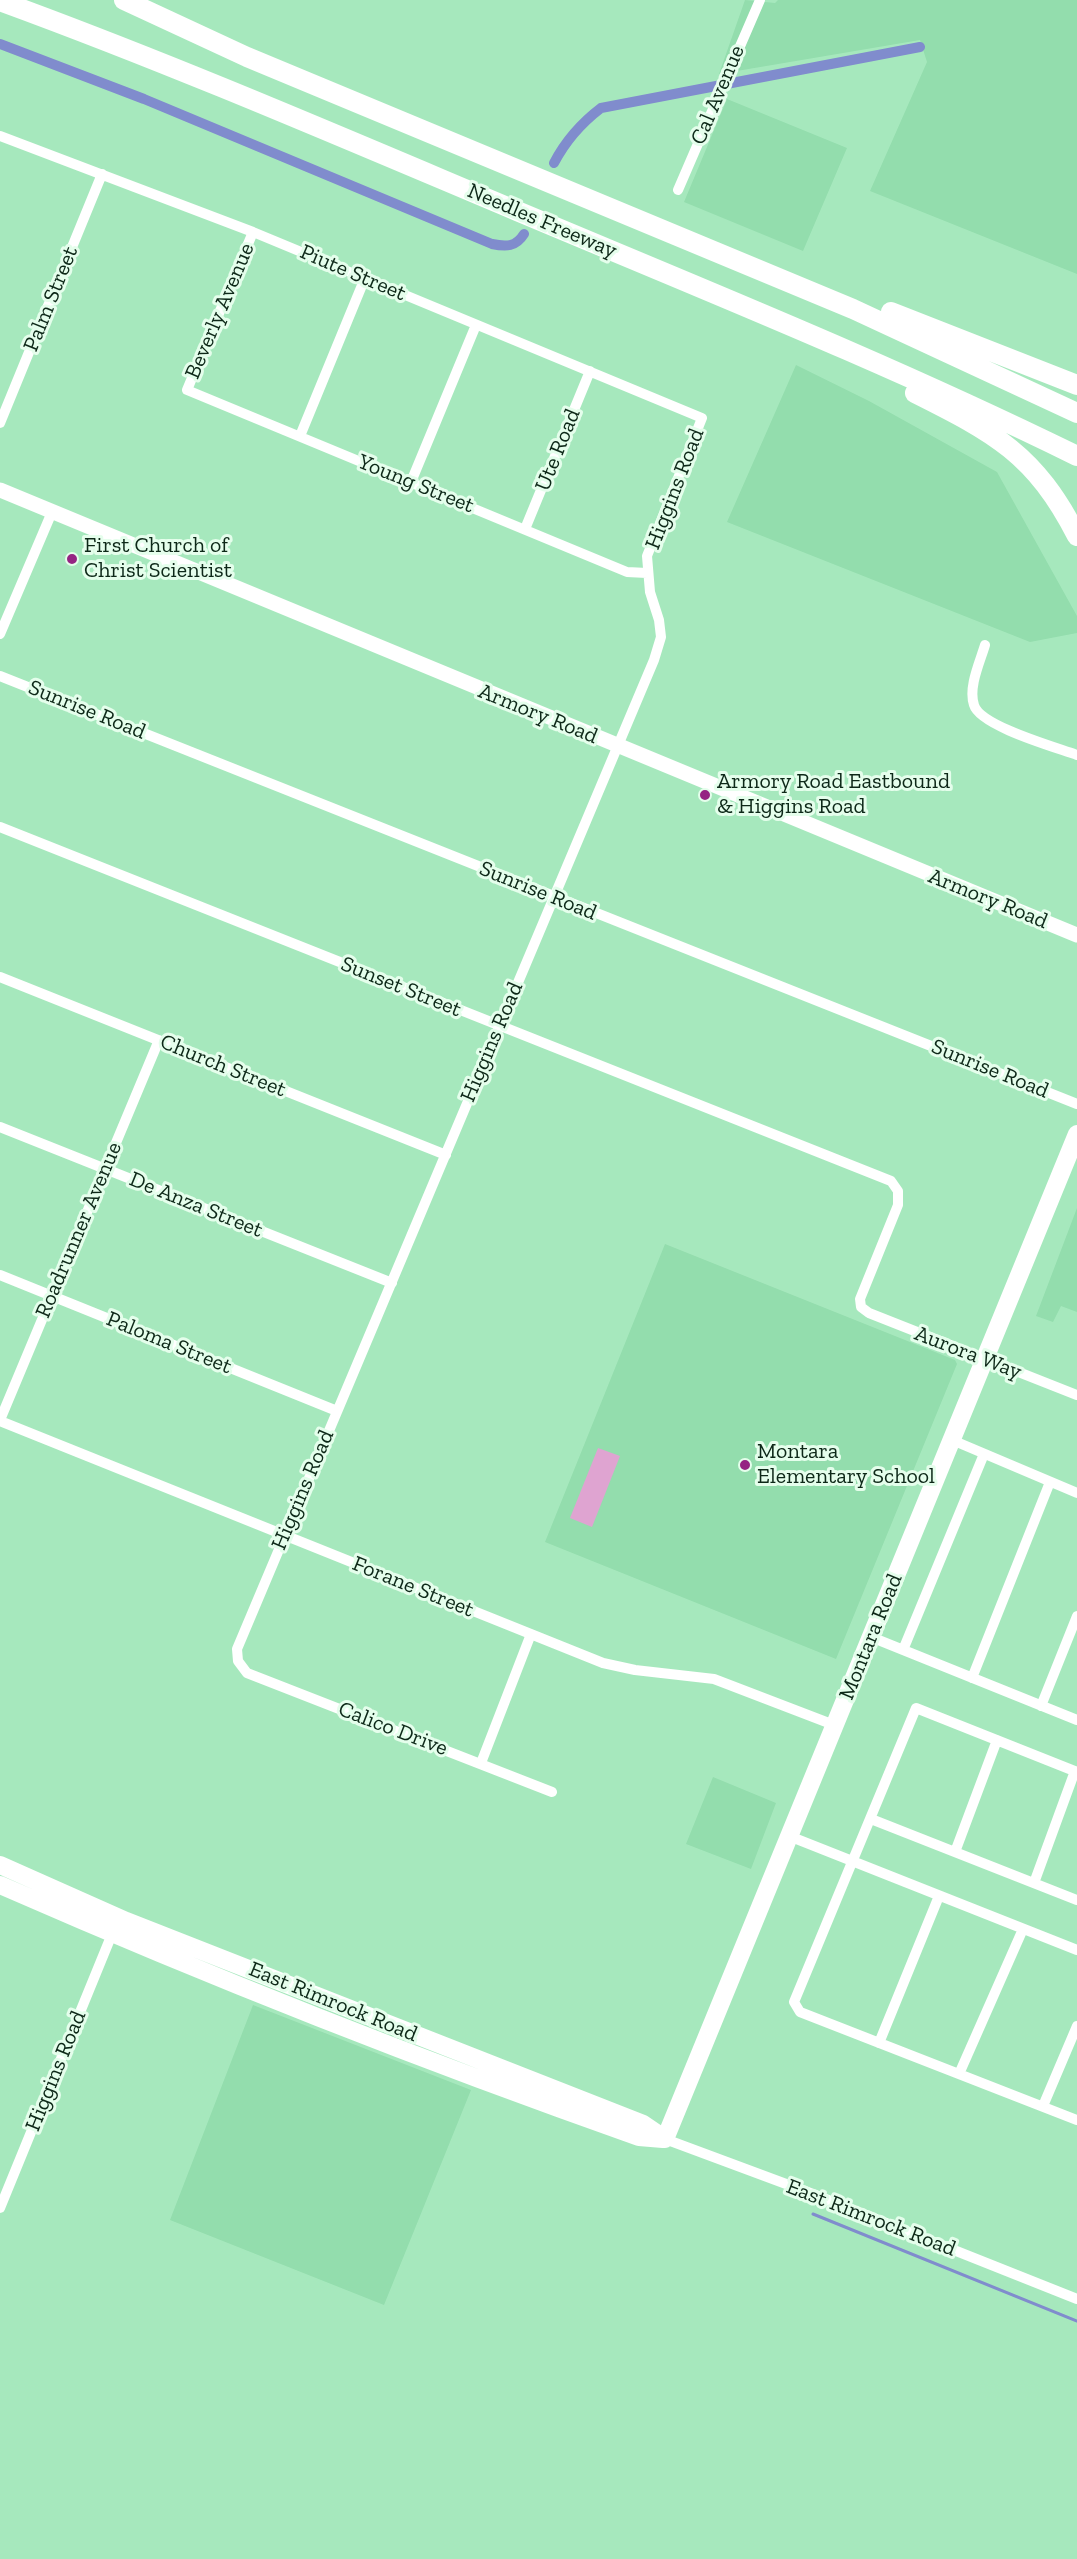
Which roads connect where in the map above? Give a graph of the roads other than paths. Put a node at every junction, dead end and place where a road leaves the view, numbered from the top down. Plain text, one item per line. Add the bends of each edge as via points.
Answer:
1 (124, 0) edge
2 (760, 0) edge
3 (0, 1) edge
4 (0, 136) edge
5 (102, 174) junction
6 (678, 190) dead end
7 (253, 232) junction
8 (691, 242) junction
9 (364, 278) junction
10 (749, 309) junction
11 (476, 325) junction
12 (590, 371) junction
13 (1077, 386) edge
14 (187, 390) joint
15 (1077, 413) edge
16 (702, 418) joint
17 (0, 423) edge
18 (300, 436) junction
19 (1077, 456) edge
20 (411, 482) junction
21 (0, 490) edge
22 (52, 512) junction
23 (525, 529) junction
24 (1077, 536) edge
25 (647, 573) junction
26 (0, 634) edge
27 (985, 645) dead end
28 (0, 676) edge
29 (618, 746) junction
30 (1077, 755) edge
31 (0, 827) edge
32 (554, 897) junction
33 (1077, 936) edge
34 (0, 977) edge
35 (498, 1026) junction
36 (159, 1040) junction
37 (1077, 1104) edge
38 (0, 1127) edge
39 (1077, 1134) edge
40 (446, 1155) junction
41 (105, 1168) junction
42 (0, 1275) edge
43 (392, 1283) junction
44 (52, 1296) junction
45 (861, 1307) joint
46 (985, 1359) junction
47 (1077, 1395) edge
48 (337, 1411) junction
49 (0, 1420) edge
50 (952, 1440) junction
51 (984, 1454) junction
52 (1050, 1482) junction
53 (1077, 1493) edge
54 (283, 1536) junction
55 (1077, 1616) edge
56 (531, 1634) junction
57 (871, 1637) junction
58 (903, 1650) junction
59 (238, 1661) joint
60 (972, 1678) junction
61 (1041, 1706) junction
62 (1077, 1720) edge
63 (834, 1725) junction
64 (997, 1740) junction
65 (480, 1763) junction
66 (1076, 1771) edge
67 (552, 1792) dead end
68 (871, 1819) junction
69 (789, 1836) junction
70 (955, 1852) junction
71 (852, 1861) junction
72 (0, 1865) edge
73 (1034, 1883) junction
74 (0, 1885) edge
75 (939, 1896) junction
76 (1077, 1900) edge
77 (1023, 1929) junction
78 (112, 1934) junction
79 (1077, 1950) edge
80 (1077, 2026) edge
81 (879, 2043) junction
82 (959, 2074) junction
83 (1042, 2106) junction
84 (1077, 2120) edge
85 (665, 2139) junction
86 (0, 2208) edge
87 (1077, 2299) edge

1 - 8 highway, Needles Freeway via 247,57
2 - 6 street, Cal Avenue
3 - 10 highway, Needles Freeway via 219,86
4 - 5 street, Piute Street
5 - 7 street, Piute Street
5 - 17 street, Palm Street
7 - 9 street, Piute Street
7 - 14 street, Beverly Avenue
8 - 13 highway via 884,309
8 - 15 highway, Needles Freeway via 922,339
9 - 11 street, Piute Street
9 - 18 street
10 - 19 highway, Needles Freeway via 940,391
10 - 24 highway via 999,439 1049,486
11 - 12 street, Piute Street
11 - 20 street
12 - 16 street, Piute Street
12 - 23 street, Ute Road
14 - 18 street, Young Street
16 - 25 street, Higgins Road via 650,543
18 - 20 street, Young Street
20 - 23 street, Young Street
21 - 22 main road, Armory Road
22 - 26 street
22 - 29 main road, Armory Road
23 - 25 street, Young Street via 627,572
25 - 29 street, Higgins Road via 661,637
27 - 30 street via 975,679 974,705 984,719
28 - 32 street, Sunrise Road
29 - 32 street, Higgins Road
29 - 33 main road, Armory Road
31 - 35 street, Sunset Street
32 - 35 street, Higgins Road
32 - 37 street, Sunrise Road
34 - 36 street, Church Street
35 - 40 street, Higgins Road
35 - 45 street, Sunset Street via 891,1181 898,1191 898,1205 860,1299
36 - 40 street, Church Street
36 - 41 street, Roadrunner Avenue
38 - 41 street, De Anza Street
39 - 46 main road, Montara Road
40 - 43 street, Higgins Road
41 - 43 street, De Anza Street
41 - 44 street, Roadrunner Avenue
42 - 44 street, Paloma Street
43 - 48 street, Higgins Road
44 - 48 street, Paloma Street
44 - 49 street, Roadrunner Avenue
45 - 46 street, Aurora Way
46 - 47 street, Aurora Way
46 - 50 main road, Montara Road
48 - 54 street, Higgins Road
49 - 54 street, Forane Street
50 - 51 street
50 - 57 main road, Montara Road
51 - 52 street
51 - 58 street
52 - 53 street
52 - 60 street
54 - 56 street, Forane Street
54 - 59 street, Higgins Road via 237,1649
55 - 61 street
56 - 63 street, Forane Street via 603,1663 714,1679
56 - 65 street
57 - 58 street
57 - 63 main road, Montara Road
58 - 60 street
59 - 65 street, Calico Drive via 247,1673
60 - 61 street
61 - 62 street
63 - 69 main road, Montara Road
64 - 66 street
64 - 68 street via 916,1708
64 - 70 street
65 - 67 street, Calico Drive
66 - 73 street
68 - 70 street
68 - 71 street
69 - 71 street
69 - 85 main road, Montara Road
70 - 73 street
71 - 75 street
71 - 81 street via 794,2002 800,2012
72 - 85 main road, East Rimrock Road via 136,1925 643,2124
73 - 76 street
74 - 78 main road, East Rimrock Road
75 - 77 street
75 - 81 street
77 - 79 street
77 - 82 street
78 - 85 main road, East Rimrock Road via 494,2086 639,2137
78 - 86 street, Higgins Road
80 - 83 street
81 - 82 street
82 - 83 street
83 - 84 street
85 - 87 street, East Rimrock Road

